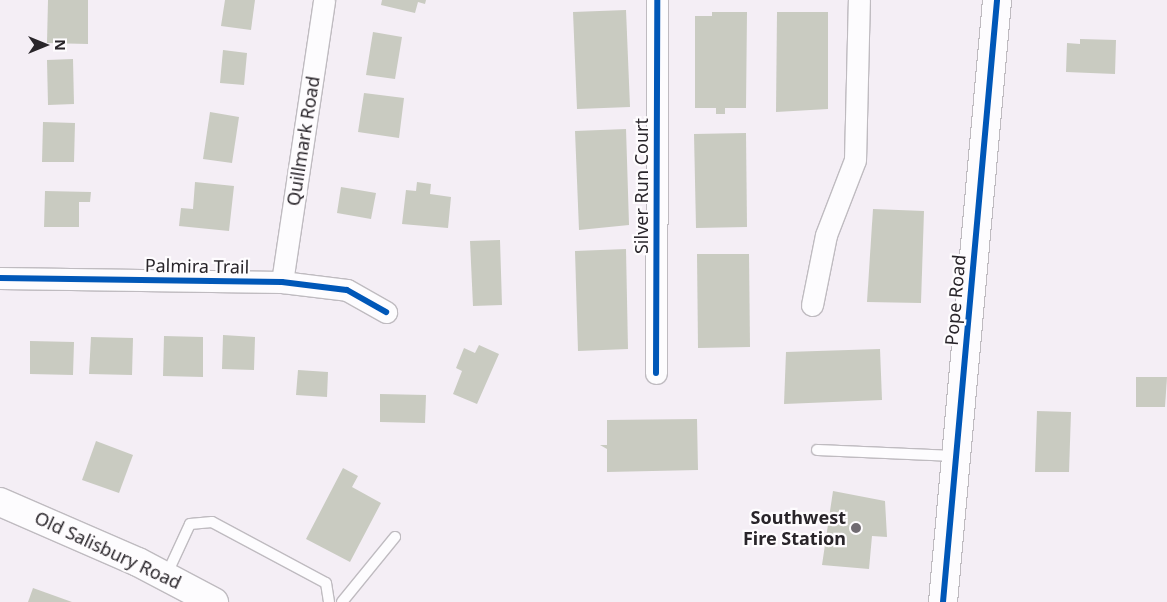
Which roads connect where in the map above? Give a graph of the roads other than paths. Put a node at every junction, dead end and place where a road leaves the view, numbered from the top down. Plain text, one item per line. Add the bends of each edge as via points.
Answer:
1 (324, 0) edge
2 (657, 0) edge
3 (860, 0) edge
4 (997, 0) edge
5 (0, 278) edge
6 (282, 282) junction
7 (812, 305) dead end
8 (386, 312) dead end
9 (656, 373) dead end
10 (817, 450) dead end
11 (956, 456) junction
12 (0, 502) edge
13 (395, 538) dead end
14 (166, 576) junction
15 (214, 602) edge
16 (329, 602) edge
17 (342, 602) edge
18 (943, 602) edge

1 - 6 street, Quillmark Road
2 - 9 street, Silver Run Court
3 - 7 street via 855,160 826,235
4 - 11 street, Pope Road
5 - 6 street, Palmira Trail
6 - 8 street, Palmira Trail via 347,290
10 - 11 lane
11 - 18 street, Pope Road
12 - 14 street, Old Salisbury Road
13 - 17 lane
14 - 15 street, Old Salisbury Road
14 - 16 lane via 190,524 212,522 326,583

